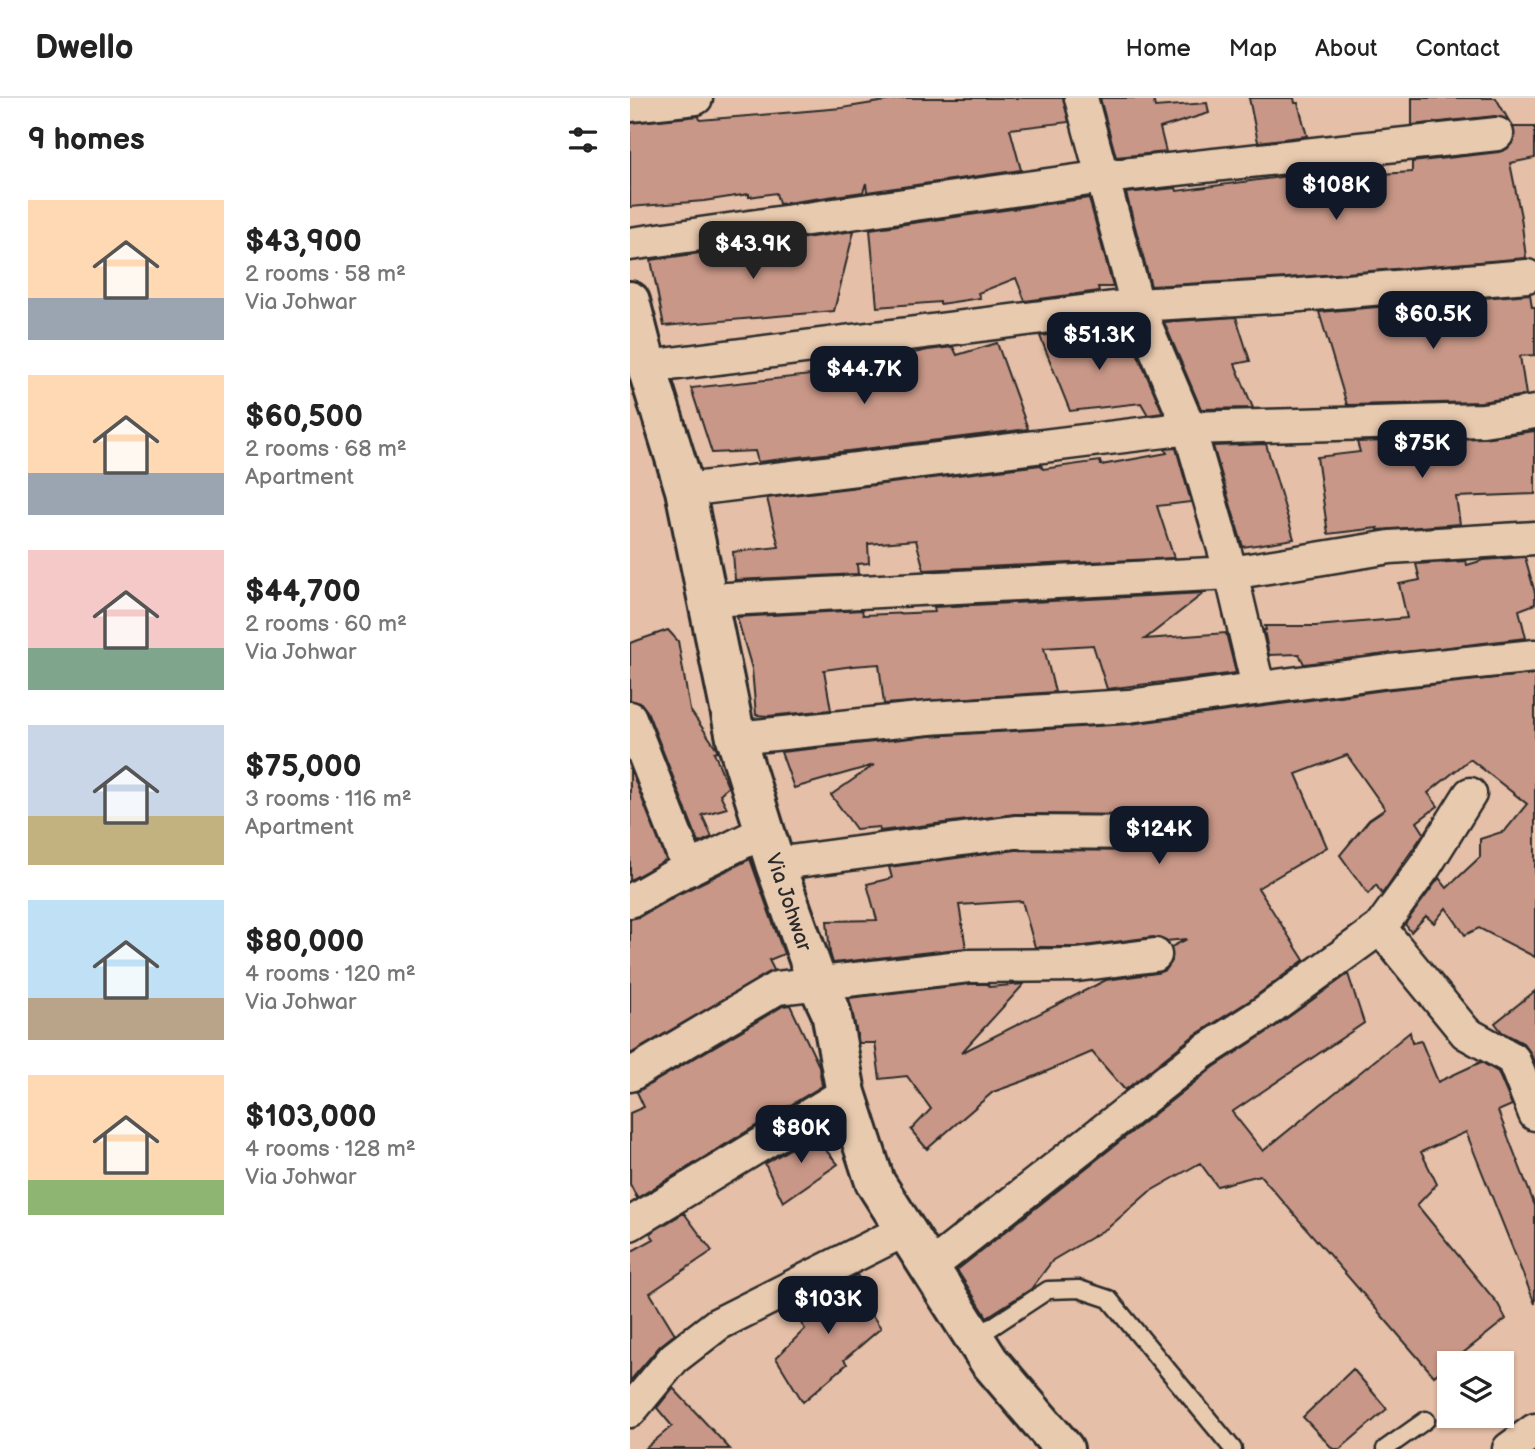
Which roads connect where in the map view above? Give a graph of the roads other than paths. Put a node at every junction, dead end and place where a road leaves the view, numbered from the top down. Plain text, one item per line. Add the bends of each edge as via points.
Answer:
1 (696, 98) edge
2 (1081, 98) edge
3 (630, 105) edge
4 (1497, 134) dead end
5 (1104, 177) junction
6 (630, 244) edge
7 (1527, 276) dead end
8 (630, 301) edge
9 (1137, 305) junction
10 (639, 352) edge
11 (1535, 412) edge
12 (1189, 428) junction
13 (685, 490) junction
14 (1535, 538) edge
15 (1231, 573) junction
16 (707, 600) junction
17 (1535, 656) edge
18 (1262, 688) junction
19 (630, 718) edge
20 (736, 738) junction
21 (1471, 794) dead end
22 (1169, 833) dead end
23 (770, 847) junction
24 (688, 869) junction
25 (630, 901) edge
26 (1380, 928) junction
27 (1155, 955) dead end
28 (817, 982) junction
29 (630, 1075) edge
30 (846, 1093) junction
31 (1535, 1114) edge
32 (630, 1223) edge
33 (907, 1229) junction
34 (929, 1268) junction
35 (975, 1338) junction
36 (630, 1411) edge
37 (1426, 1420) dead end
38 (1535, 1430) edge
39 (1064, 1449) edge
40 (1233, 1449) edge
41 (1385, 1449) edge
42 (1509, 1449) edge

1 - 3 street
2 - 5 street
4 - 5 street
5 - 6 street
5 - 9 street
7 - 9 street
8 - 10 street, Via Johwar
9 - 10 street
9 - 12 street
10 - 13 street, Via Johwar
11 - 12 street via 1483,420
12 - 13 street
12 - 15 street
13 - 16 street, Via Johwar
14 - 15 street via 1390,547
15 - 16 street
15 - 18 street
16 - 20 street, Via Johwar
17 - 18 street
18 - 20 street via 1129,706 929,718
19 - 24 street
20 - 23 street, Via Johwar
21 - 26 street
22 - 23 street via 1016,832
23 - 24 street
23 - 28 street, Via Johwar
24 - 25 street
26 - 31 street via 1466,1033 1513,1059
26 - 34 street via 1203,1052
27 - 28 street via 1077,965 970,966
28 - 29 street via 777,988
28 - 30 street, Via Johwar via 831,1012
30 - 32 street
30 - 33 street, Via Johwar via 876,1182
33 - 34 street, Via Johwar
33 - 36 street via 719,1324 674,1359
34 - 35 street, Via Johwar
35 - 39 street, Via Johwar
35 - 40 lane via 1048,1290 1079,1289 1110,1299
37 - 41 lane
38 - 42 street

